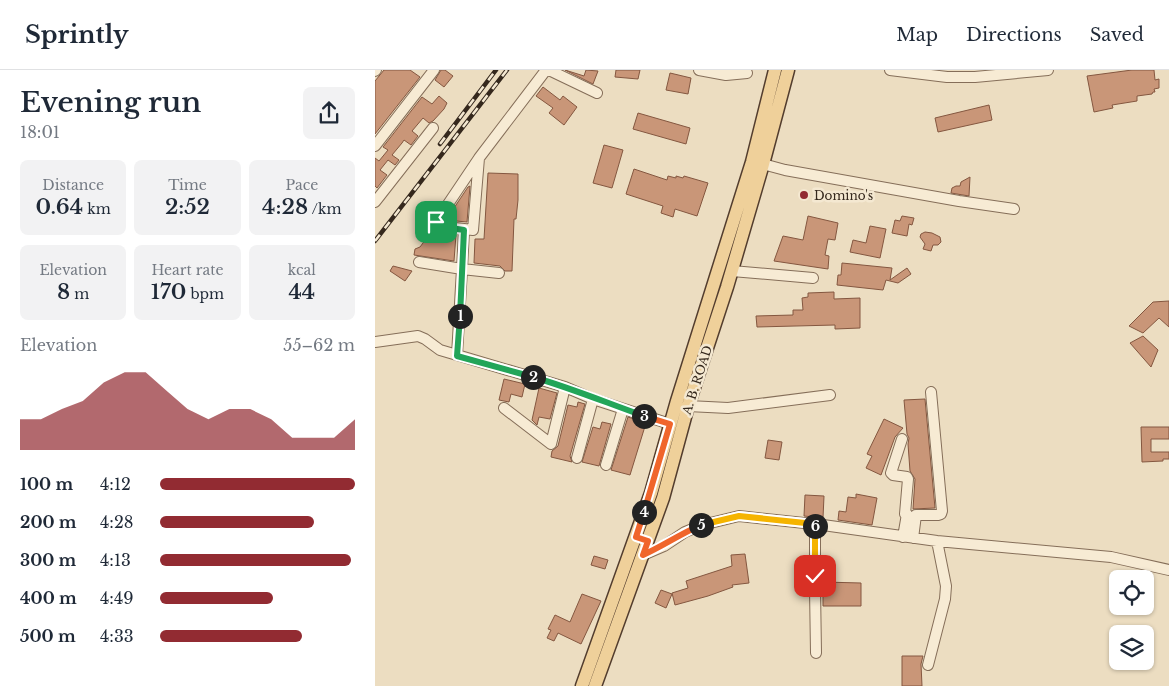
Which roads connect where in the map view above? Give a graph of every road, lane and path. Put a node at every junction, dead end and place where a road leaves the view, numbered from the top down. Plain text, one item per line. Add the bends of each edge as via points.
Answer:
1 (434, 70) edge
2 (547, 70) edge
3 (699, 70) edge
4 (775, 70) edge
5 (788, 70) edge
6 (890, 70) edge
7 (1047, 70) edge
8 (747, 73) dead end
9 (597, 93) dead end
10 (433, 128) dead end
11 (375, 146) edge
12 (479, 158) junction
13 (763, 164) junction
14 (375, 202) edge
15 (1014, 209) dead end
16 (464, 230) junction
17 (419, 262) dead end
18 (463, 269) junction
19 (732, 271) junction
20 (499, 273) dead end
21 (813, 278) dead end
22 (375, 342) edge
23 (457, 356) junction
24 (565, 387) junction
25 (931, 392) dead end
26 (830, 395) dead end
27 (593, 399) junction
28 (687, 406) junction
29 (505, 408) dead end
30 (623, 408) junction
31 (670, 424) junction
32 (902, 439) dead end
33 (577, 458) dead end
34 (606, 465) dead end
35 (657, 495) junction
36 (912, 515) junction
37 (815, 524) junction
38 (643, 534) junction
39 (908, 537) junction
40 (937, 541) junction
41 (643, 555) junction
42 (1169, 570) edge
43 (815, 576) dead end
44 (815, 589) dead end
45 (816, 653) dead end
46 (928, 665) dead end
47 (582, 686) edge
48 (595, 686) edge

1 - 11 street
2 - 9 street
2 - 12 street
3 - 8 street via 726,75
4 - 31 main road, A. B. ROAD via 752,162
5 - 13 main road, A. B. ROAD
6 - 7 street via 975,77
10 - 14 street
12 - 16 street via 473,230
12 - 16 street via 436,222 437,226
13 - 15 street
13 - 19 main road, A. B. ROAD
16 - 18 street
17 - 18 street
18 - 20 street
18 - 23 street
19 - 21 street
19 - 28 main road, A. B. ROAD
22 - 23 street via 418,336
23 - 24 street
24 - 27 street
24 - 29 street via 551,444
25 - 36 street via 942,511 938,515
26 - 28 street via 729,408
27 - 30 street
27 - 33 street
28 - 35 main road, A. B. ROAD
30 - 31 street
30 - 34 street
31 - 35 main road, A. B. ROAD
32 - 36 street via 891,473 908,479 905,514
35 - 38 main road, A. B. ROAD
36 - 39 street
37 - 39 street
37 - 41 street via 739,516 702,525
37 - 43 street
38 - 41 main road, A. B. ROAD
38 - 47 main road, A. B. ROAD
39 - 40 street
40 - 42 street via 1111,557
40 - 46 street via 946,586
41 - 48 main road, A. B. ROAD
44 - 45 street

